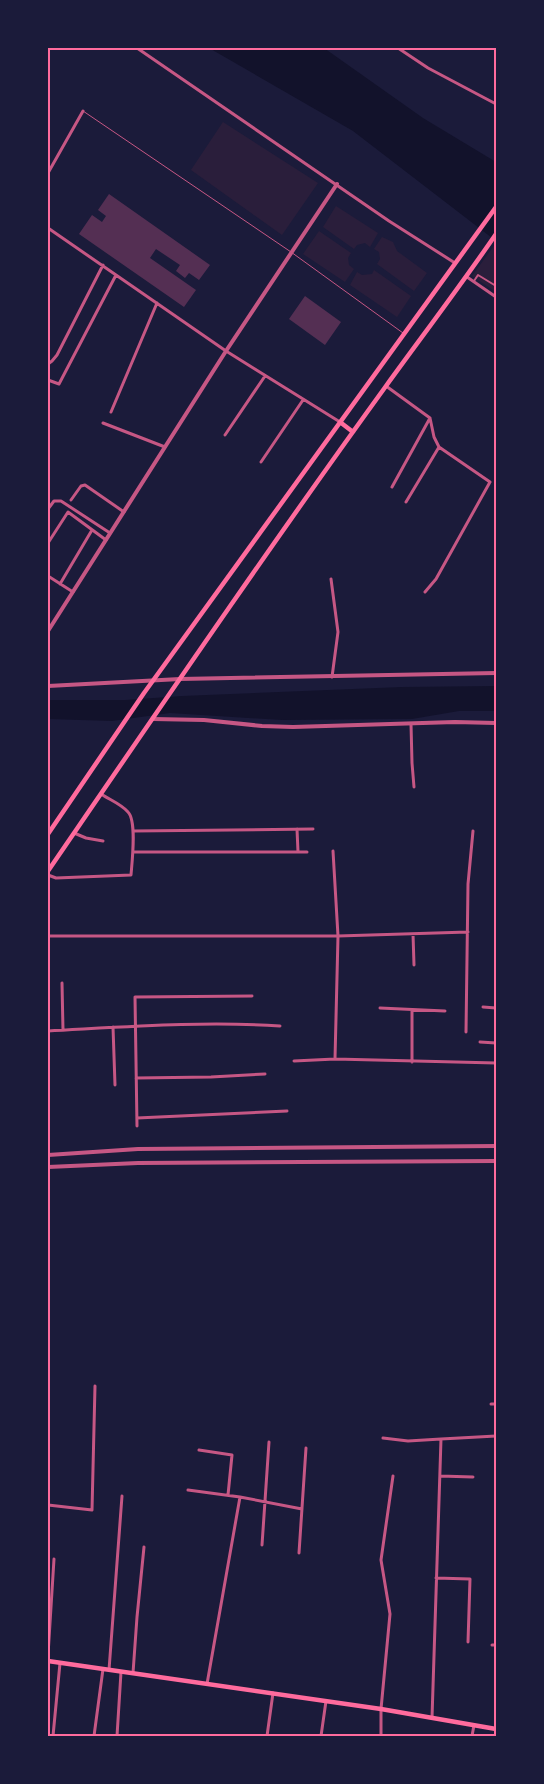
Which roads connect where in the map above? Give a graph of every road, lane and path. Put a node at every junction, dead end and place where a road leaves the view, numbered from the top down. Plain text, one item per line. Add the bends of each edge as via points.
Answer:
1 (137, 48) edge
2 (398, 48) edge
3 (496, 104) edge
4 (83, 111) joint
5 (48, 173) edge
6 (337, 184) junction
7 (496, 207) edge
8 (48, 228) edge
9 (496, 234) edge
10 (291, 252) junction
11 (455, 263) junction
12 (103, 265) junction
13 (116, 275) junction
14 (467, 277) junction
15 (474, 280) junction
16 (496, 286) edge
17 (496, 297) edge
18 (157, 303) junction
19 (404, 334) junction
20 (226, 351) junction
21 (48, 364) edge
22 (265, 376) junction
23 (48, 380) edge
24 (386, 386) junction
25 (303, 400) junction
26 (111, 412) dead end
27 (430, 418) junction
28 (340, 422) junction
29 (103, 423) dead end
30 (353, 432) junction
31 (225, 436) dead end
32 (165, 447) junction
33 (439, 447) junction
34 (261, 462) dead end
35 (392, 487) dead end
36 (71, 500) dead end
37 (406, 502) dead end
38 (48, 509) edge
39 (124, 512) junction
40 (92, 530) junction
41 (110, 533) junction
42 (106, 540) junction
43 (48, 543) edge
44 (48, 576) edge
45 (330, 579) dead end
46 (60, 584) junction
47 (73, 592) junction
48 (425, 592) dead end
49 (48, 630) edge
50 (496, 673) edge
51 (332, 677) junction
52 (180, 679) junction
53 (152, 682) junction
54 (48, 686) edge
55 (153, 719) junction
56 (411, 724) junction
57 (496, 724) edge
58 (414, 787) dead end
59 (101, 794) junction
60 (297, 829) junction
61 (313, 829) dead end
62 (473, 830) dead end
63 (133, 831) junction
64 (74, 833) junction
65 (48, 834) edge
66 (103, 841) dead end
67 (333, 851) dead end
68 (133, 852) junction
69 (298, 852) junction
70 (308, 852) dead end
71 (48, 873) edge
72 (468, 932) junction
73 (413, 934) junction
74 (48, 936) edge
75 (338, 936) junction
76 (414, 965) dead end
77 (62, 983) dead end
78 (252, 996) dead end
79 (483, 1007) dead end
80 (380, 1008) dead end
81 (496, 1008) edge
82 (412, 1010) junction
83 (445, 1011) dead end
84 (134, 1026) junction
85 (280, 1026) dead end
86 (113, 1027) junction
87 (63, 1030) junction
88 (48, 1031) edge
89 (466, 1032) dead end
90 (480, 1042) dead end
91 (496, 1043) edge
92 (335, 1059) junction
93 (294, 1061) dead end
94 (412, 1062) junction
95 (496, 1063) edge
96 (265, 1074) dead end
97 (136, 1078) junction
98 (115, 1085) dead end
99 (287, 1111) dead end
100 (137, 1118) junction
101 (137, 1126) dead end
102 (496, 1146) edge
103 (48, 1155) edge
104 (496, 1161) edge
105 (48, 1167) edge
106 (95, 1386) dead end
107 (491, 1404) dead end
108 (496, 1404) edge
109 (496, 1436) edge
110 (383, 1438) dead end
111 (441, 1439) junction
112 (269, 1442) dead end
113 (306, 1448) dead end
114 (198, 1450) dead end
115 (393, 1476) dead end
116 (440, 1476) junction
117 (473, 1477) dead end
118 (188, 1490) dead end
119 (228, 1495) junction
120 (122, 1496) dead end
121 (240, 1497) junction
122 (265, 1502) junction
123 (48, 1505) edge
124 (302, 1509) junction
125 (262, 1545) dead end
126 (144, 1547) dead end
127 (299, 1553) dead end
128 (54, 1559) dead end
129 (436, 1578) junction
130 (468, 1642) dead end
131 (48, 1655) edge
132 (48, 1661) edge
133 (60, 1663) junction
134 (106, 1670) junction
135 (121, 1672) junction
136 (133, 1673) junction
137 (207, 1684) junction
138 (273, 1693) junction
139 (326, 1701) junction
140 (381, 1709) junction
141 (432, 1718) junction
142 (474, 1725) junction
143 (496, 1729) edge
144 (53, 1736) edge
145 (94, 1736) edge
146 (117, 1736) edge
147 (267, 1736) edge
148 (321, 1736) edge
149 (380, 1736) edge
150 (472, 1736) edge

1 - 6 street
2 - 3 street
4 - 5 street
4 - 10 lane
6 - 10 street
6 - 11 street
7 - 11 main road
8 - 12 street
9 - 14 main road
10 - 19 lane
10 - 20 street
11 - 19 main road
12 - 13 street
12 - 21 street via 57,355
13 - 18 street
13 - 23 street via 59,384
14 - 15 street
14 - 24 main road
15 - 16 street via 478,275
15 - 17 street
18 - 20 street
18 - 26 street
19 - 28 main road
20 - 22 street
20 - 32 street
22 - 25 street
22 - 31 street
24 - 27 street
24 - 30 main road
25 - 28 street
25 - 34 street
27 - 33 street
27 - 35 street
28 - 30 main road
28 - 53 main road
29 - 32 street
30 - 52 main road
32 - 39 street
33 - 37 street
33 - 48 street via 490,482 436,579
36 - 39 street via 81,486 86,485
38 - 41 street via 54,501 60,501
39 - 41 street
40 - 42 street
40 - 43 street via 68,512
40 - 46 street
41 - 42 street
42 - 47 street
44 - 46 street
45 - 51 street via 338,629
46 - 47 street
47 - 49 street
50 - 51 street
51 - 52 street
52 - 53 street
52 - 55 main road
53 - 54 street
53 - 65 main road
55 - 56 street via 214,720 262,726
55 - 59 main road
56 - 57 street
56 - 58 street
59 - 63 street via 129,812
59 - 64 main road
60 - 61 street
60 - 63 street
60 - 69 street
62 - 72 street
63 - 68 street
64 - 66 street
64 - 71 main road
67 - 75 street
68 - 69 street
68 - 71 street via 131,875 56,878
69 - 70 street
72 - 73 street
72 - 89 street
73 - 75 street
73 - 76 street
74 - 75 street
75 - 92 street
77 - 87 street
78 - 84 street via 135,998
79 - 81 street
80 - 82 street
82 - 83 street
82 - 94 street
84 - 85 street
84 - 86 street
84 - 97 street
86 - 87 street
86 - 98 street
87 - 88 street
90 - 91 street
92 - 93 street
92 - 94 street
94 - 95 street
96 - 97 street
97 - 100 street
99 - 100 street
100 - 101 street
102 - 103 street via 138,1149
104 - 105 street via 138,1163
106 - 123 street via 92,1510
107 - 108 street
109 - 111 street
110 - 111 street via 408,1441
111 - 116 street
112 - 122 street
113 - 124 street
114 - 119 street via 232,1455
115 - 140 street via 381,1560 390,1614
116 - 117 street
116 - 129 street
118 - 119 street
119 - 121 street
120 - 134 street
121 - 122 street
121 - 137 street
122 - 124 street
122 - 125 street
124 - 127 street
126 - 136 street
128 - 131 street
129 - 130 street via 470,1578
129 - 141 street
132 - 133 main road
133 - 134 main road
133 - 144 street
134 - 135 main road
134 - 145 street
135 - 136 main road
135 - 146 street
136 - 137 main road
137 - 138 main road
138 - 139 main road
138 - 147 street
139 - 140 main road
139 - 148 street
140 - 141 main road
140 - 149 street
141 - 142 main road
142 - 143 main road
142 - 150 street

